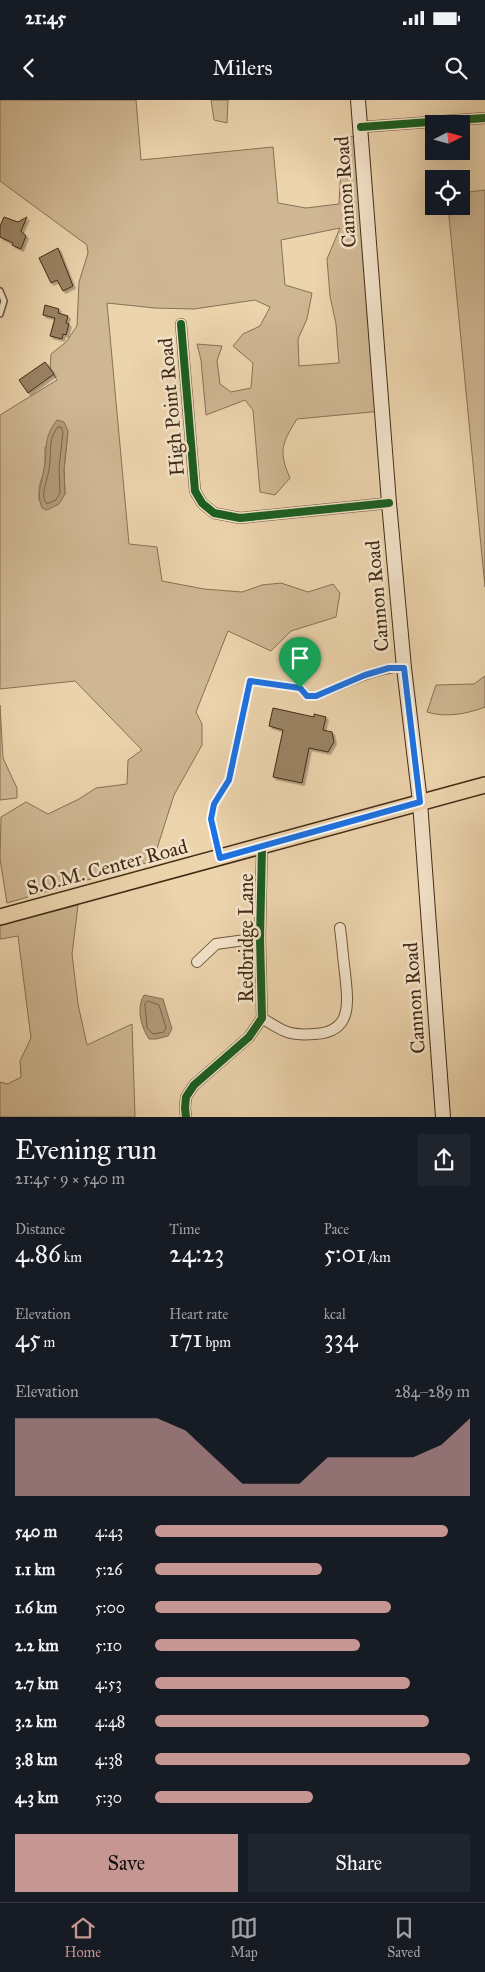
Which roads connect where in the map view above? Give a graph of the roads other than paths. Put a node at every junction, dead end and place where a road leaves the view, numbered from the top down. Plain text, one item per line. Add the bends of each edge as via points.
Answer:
1 (358, 100) edge
2 (485, 118) edge
3 (360, 127) junction
4 (0, 291) edge
5 (0, 314) edge
6 (180, 324) dead end
7 (389, 504) junction
8 (404, 668) junction
9 (485, 785) edge
10 (420, 802) junction
11 (262, 847) junction
12 (220, 858) junction
13 (0, 917) edge
14 (340, 928) dead end
15 (260, 938) junction
16 (197, 962) dead end
17 (262, 1018) junction
18 (186, 1117) edge
19 (443, 1117) edge

1 - 3 main road, Cannon Road
2 - 3 street
3 - 7 main road, Cannon Road
4 - 5 lane via 4,301
6 - 7 street, High Point Road via 195,490 202,503 214,513 240,518
7 - 8 main road, Cannon Road
8 - 10 main road, Cannon Road
8 - 12 lane via 389,668 365,675 316,696 307,696 300,688 250,681 229,780 214,804 211,819
9 - 10 main road, S.O.M. Center Road
10 - 11 main road, S.O.M. Center Road
10 - 19 main road, Cannon Road
11 - 12 main road, S.O.M. Center Road
11 - 15 street, Redbridge Lane
12 - 13 main road, S.O.M. Center Road
14 - 17 street via 348,999 346,1014 339,1026 328,1033 287,1034
15 - 16 street via 216,944
15 - 17 street, Redbridge Lane
17 - 18 street, Redbridge Lane via 249,1037 194,1085 186,1097

